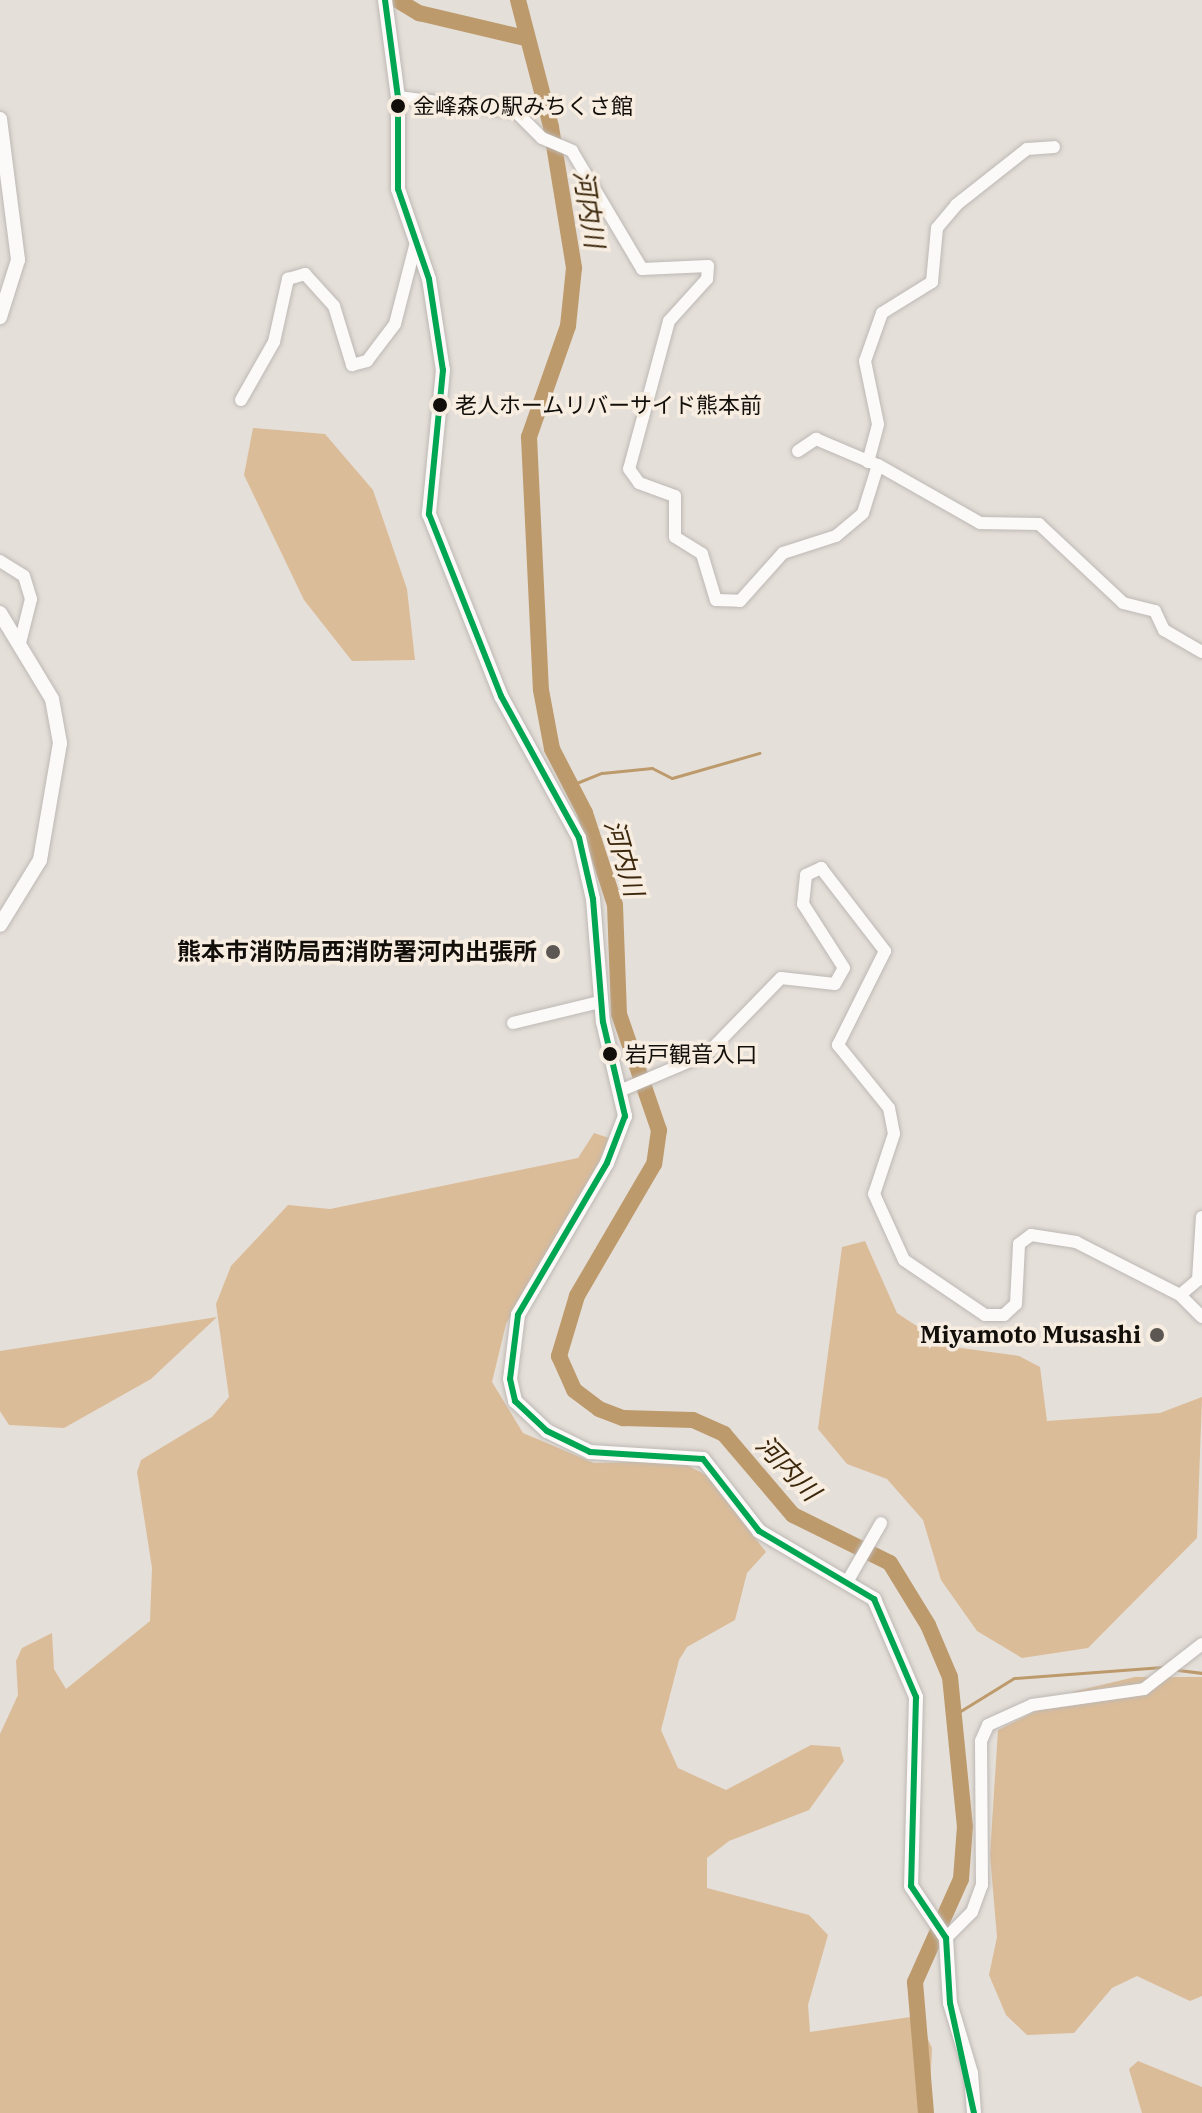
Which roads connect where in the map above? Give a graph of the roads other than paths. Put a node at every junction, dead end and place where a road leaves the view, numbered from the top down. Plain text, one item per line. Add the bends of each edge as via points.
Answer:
1 (385, 0) edge
2 (398, 97) junction
3 (0, 119) edge
4 (1054, 147) dead end
5 (415, 246) junction
6 (0, 317) edge
7 (241, 400) dead end
8 (798, 451) dead end
9 (873, 464) junction
10 (0, 561) edge
11 (0, 613) edge
12 (20, 643) junction
13 (1202, 652) edge
14 (0, 925) edge
15 (600, 1002) junction
16 (513, 1023) dead end
17 (627, 1088) junction
18 (1202, 1217) edge
19 (1180, 1295) junction
20 (1202, 1317) edge
21 (881, 1523) dead end
22 (847, 1582) junction
23 (1202, 1644) edge
24 (944, 1932) junction
25 (974, 2113) edge

1 - 2 main road
2 - 5 main road via 398,189
2 - 9 street via 500,106 542,138 565,144 642,269 700,265 710,272 669,321 629,469 639,483 675,496 675,537 702,554 716,600 740,601 783,553 836,536 863,513
3 - 6 main road via 18,260
4 - 9 street via 1027,149 956,205 937,228 932,282 882,313 865,361 878,424
5 - 7 street via 395,324 373,355 352,365 334,306 305,274 288,279 274,342
5 - 15 main road via 429,279 443,370 429,514 501,696 579,838 593,899
8 - 9 street via 816,439
9 - 13 street via 980,523 1039,524 1123,603 1155,611 1164,630
10 - 12 street via 24,576 31,599
11 - 12 main road
12 - 14 main road via 52,699 60,743 40,860
15 - 16 street
15 - 17 main road
17 - 19 street via 707,1054 781,978 822,987 842,976 835,950 803,904 806,875 821,868 885,951 838,1045 889,1108 894,1134 874,1194 904,1260 985,1315 1004,1315 1016,1304 1019,1244 1031,1235 1076,1242
17 - 22 main road via 619,1138 518,1315 510,1379 515,1401 547,1431 590,1452 703,1459 759,1531
18 - 19 street via 1198,1280
19 - 20 street
21 - 22 street
22 - 24 main road via 874,1599 916,1697 911,1886 917,1904
23 - 24 street via 1144,1689 1032,1705 988,1725 981,1741 982,1885 972,1912
24 - 25 main road via 950,2003

